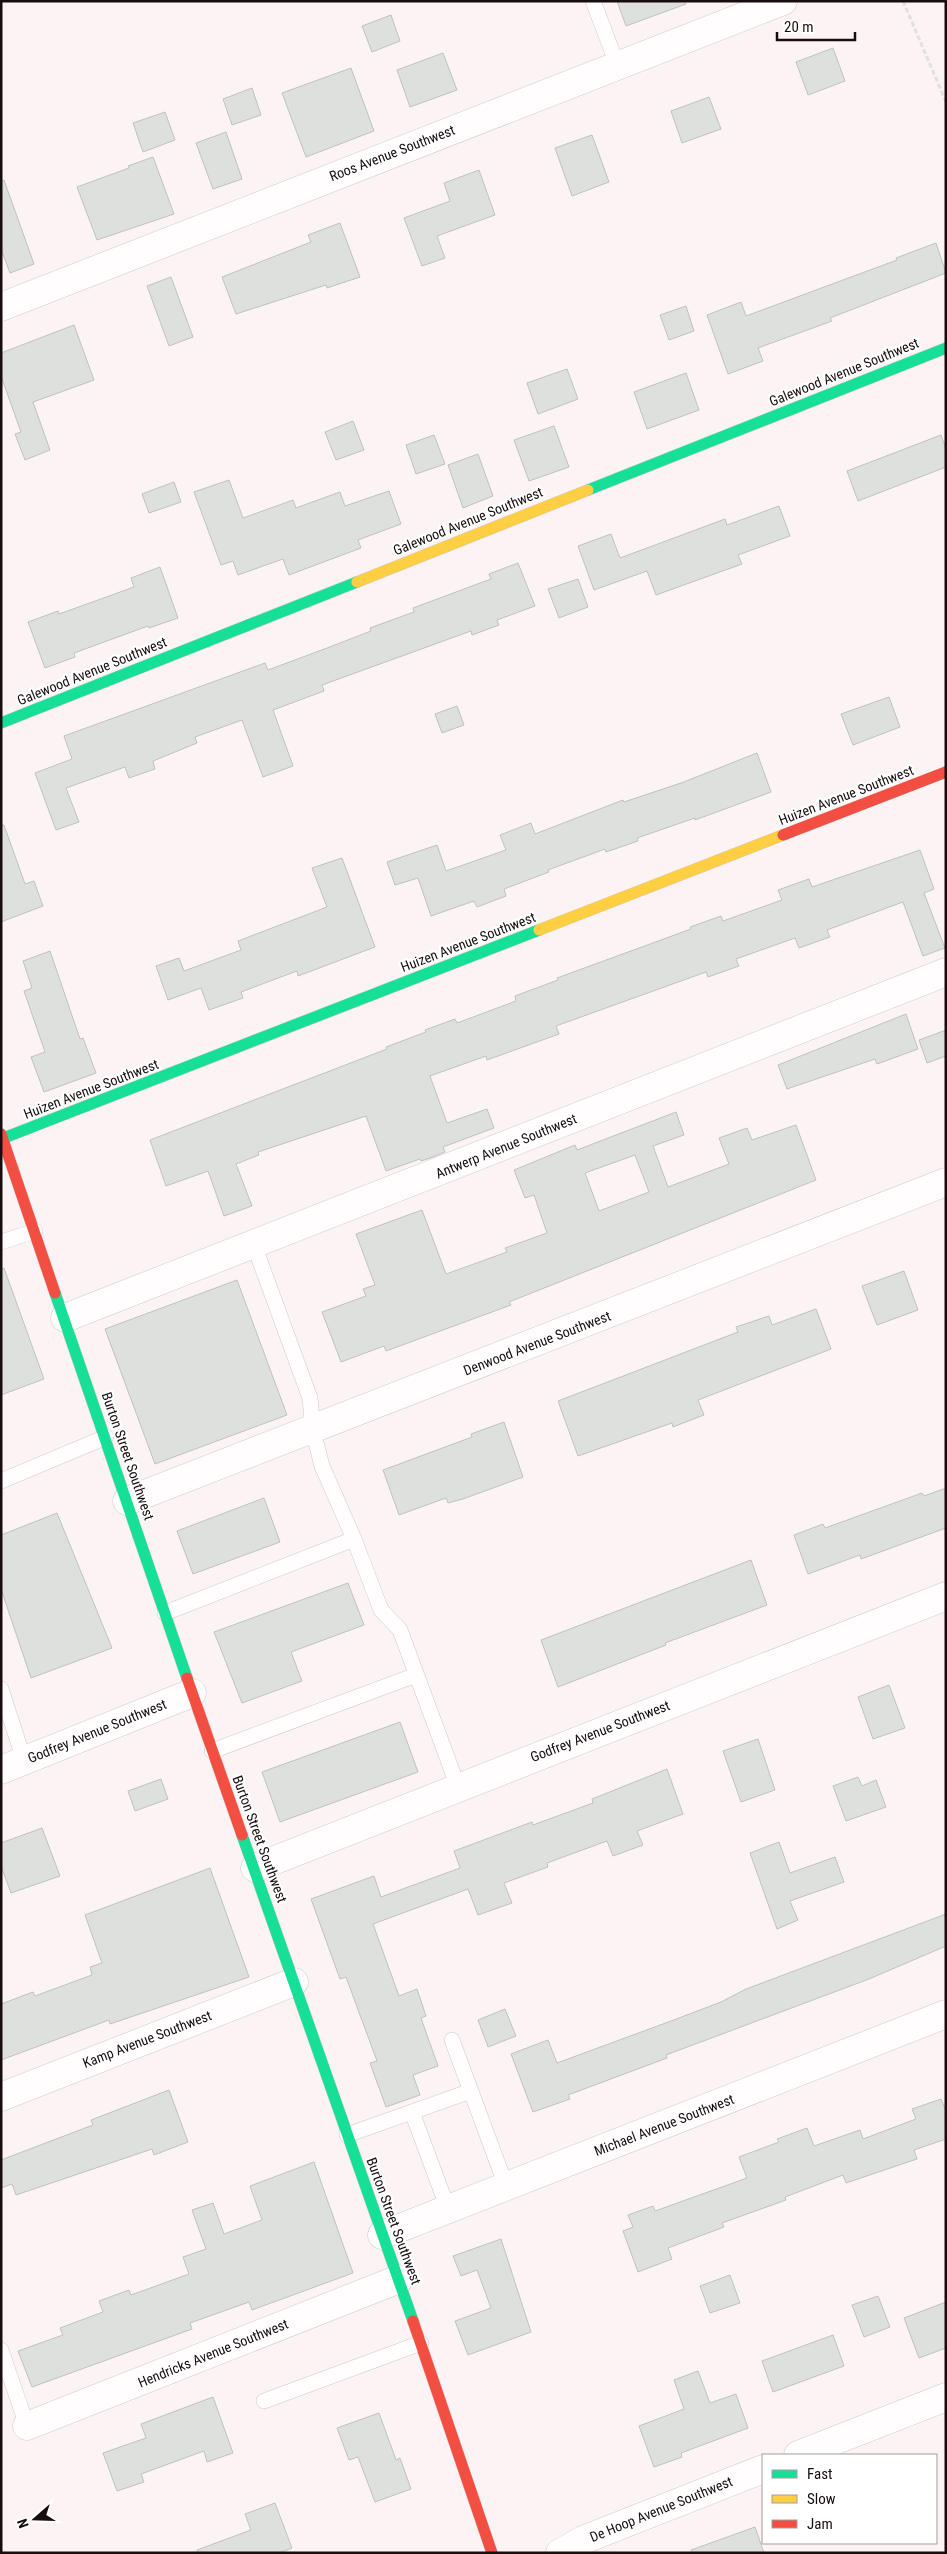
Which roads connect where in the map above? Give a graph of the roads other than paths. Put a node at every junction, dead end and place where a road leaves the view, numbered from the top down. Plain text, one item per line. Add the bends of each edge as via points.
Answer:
1 (593, 1) edge
2 (783, 1) edge
3 (616, 64) junction
4 (1, 307) edge
5 (946, 348) edge
6 (1, 723) edge
7 (946, 772) edge
8 (946, 972) edge
9 (2, 1137) edge
10 (946, 1182) edge
11 (35, 1231) junction
12 (1, 1242) edge
13 (254, 1245) junction
14 (64, 1318) junction
15 (313, 1430) junction
16 (106, 1437) junction
17 (1, 1481) edge
18 (127, 1501) junction
19 (354, 1539) junction
20 (946, 1596) edge
21 (165, 1614) junction
22 (416, 1675) junction
23 (1, 1689) edge
24 (192, 1693) junction
25 (212, 1751) junction
26 (13, 1765) edge
27 (458, 1787) junction
28 (255, 1868) junction
29 (294, 1982) junction
30 (946, 2014) edge
31 (452, 2040) dead end
32 (471, 2091) junction
33 (1, 2097) edge
34 (412, 2112) junction
35 (347, 2136) junction
36 (506, 2186) junction
37 (448, 2209) junction
38 (382, 2235) junction
39 (399, 2279) junction
40 (421, 2343) junction
41 (1, 2350) edge
42 (946, 2396) edge
43 (264, 2401) dead end
44 (27, 2426) joint
45 (801, 2454) edge
46 (762, 2469) edge
47 (492, 2553) edge
48 (560, 2553) edge

1 - 3 lane
2 - 3 street, Roos Avenue Southwest
3 - 4 street, Roos Avenue Southwest
5 - 6 street, Galewood Avenue Southwest
7 - 9 street, Huizen Avenue Southwest
8 - 13 street, Antwerp Avenue Southwest
9 - 11 street, Burton Street Southwest
10 - 15 street, Denwood Avenue Southwest
11 - 12 lane
11 - 14 street, Burton Street Southwest
13 - 14 street, Antwerp Avenue Southwest
13 - 15 lane via 310,1398
14 - 16 street, Burton Street Southwest
15 - 18 street, Denwood Avenue Southwest
15 - 19 lane via 322,1466
16 - 17 lane
16 - 18 street, Burton Street Southwest
18 - 21 street, Burton Street Southwest
19 - 21 lane
19 - 22 lane via 381,1610 400,1630
20 - 27 street, Godfrey Avenue Southwest
21 - 24 street, Burton Street Southwest
22 - 25 lane
22 - 27 lane
23 - 26 lane
24 - 25 street, Burton Street Southwest
24 - 26 street, Godfrey Avenue Southwest
25 - 28 street, Burton Street Southwest
27 - 28 street, Godfrey Avenue Southwest
28 - 29 street, Burton Street Southwest
29 - 33 street, Kamp Avenue Southwest
29 - 35 street, Burton Street Southwest
30 - 36 street, Michael Avenue Southwest
31 - 32 lane
32 - 34 lane
32 - 36 lane
34 - 35 lane
34 - 37 lane
35 - 38 street, Burton Street Southwest
36 - 37 street, Michael Avenue Southwest
37 - 38 street, Michael Avenue Southwest
38 - 39 street, Burton Street Southwest
39 - 40 street, Burton Street Southwest
39 - 44 street, Hendricks Avenue Southwest
40 - 43 lane
40 - 47 street, Burton Street Southwest
41 - 44 lane
42 - 45 street
46 - 48 street, De Hoop Avenue Southwest via 584,2540

